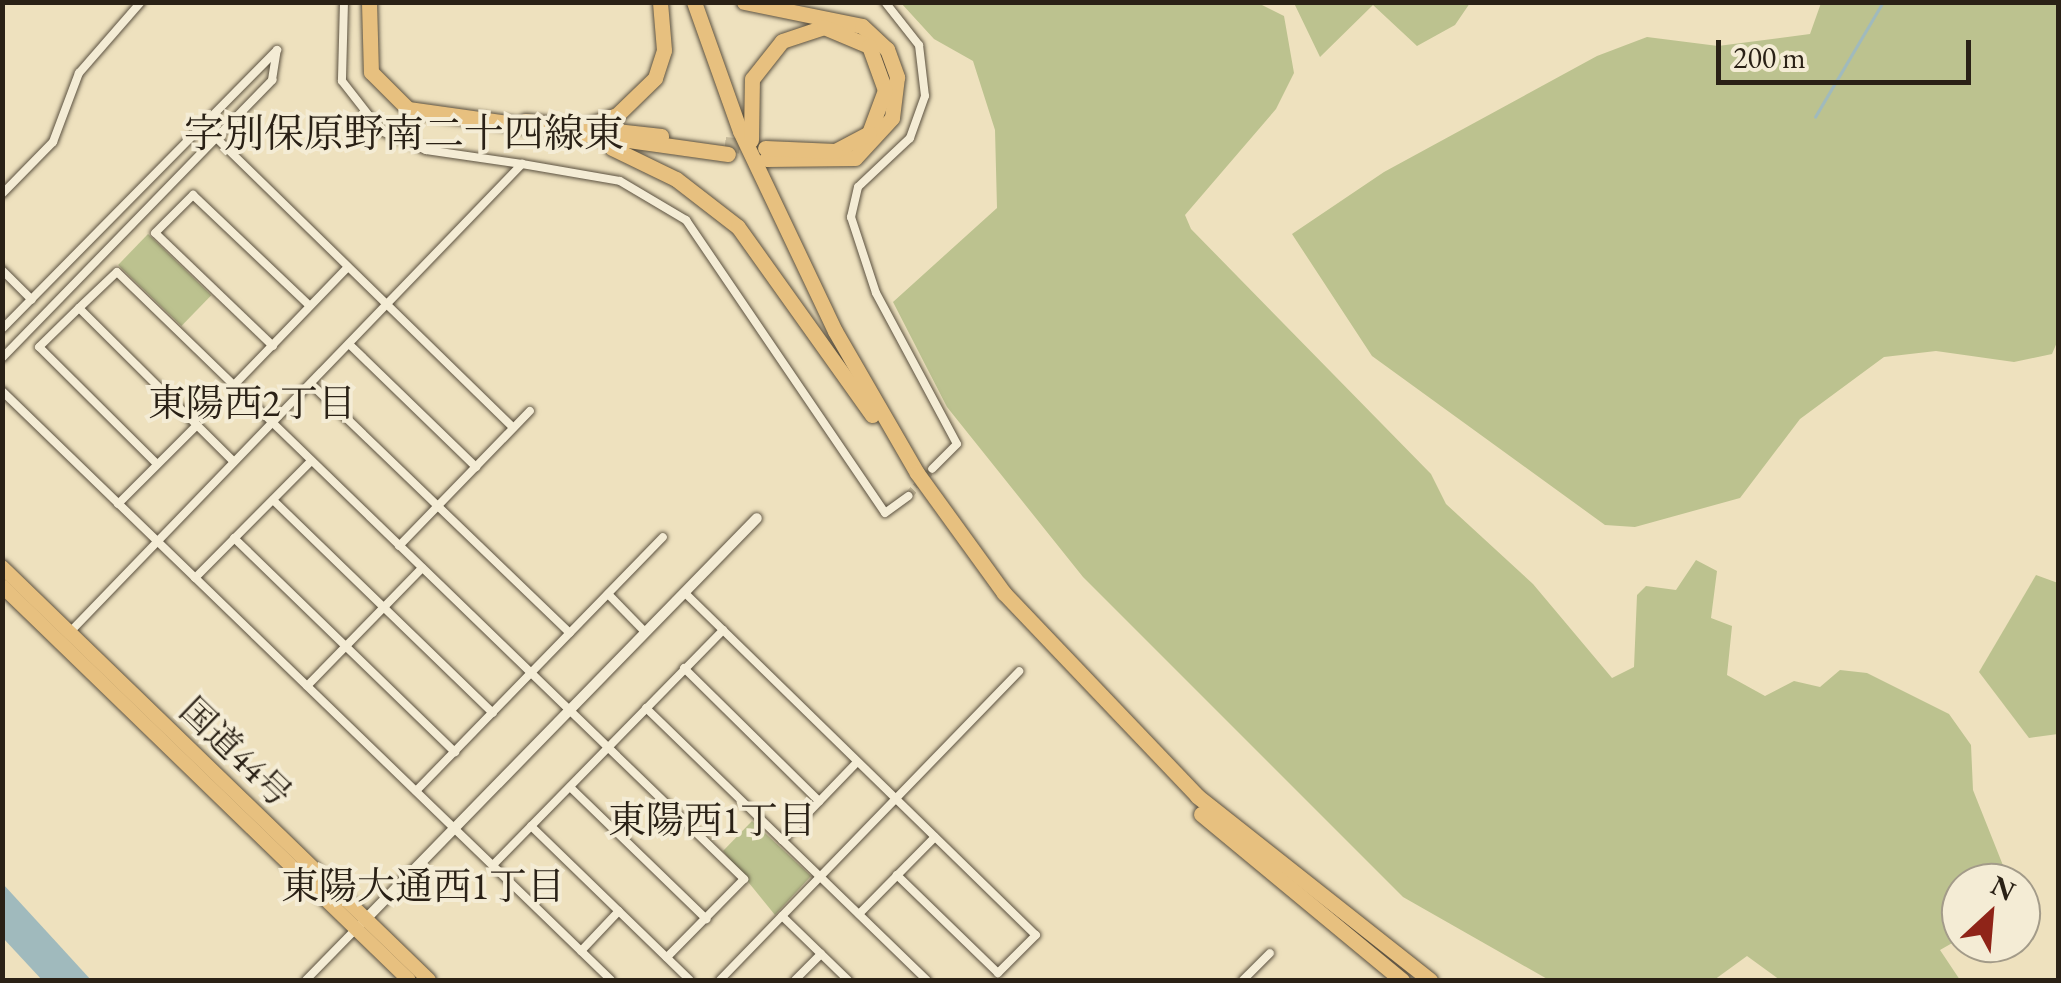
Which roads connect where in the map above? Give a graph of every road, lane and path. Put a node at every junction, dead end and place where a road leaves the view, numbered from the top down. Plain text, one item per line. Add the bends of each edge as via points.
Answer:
1 (140, 2) edge
2 (344, 2) edge
3 (372, 2) edge
4 (660, 2) edge
5 (686, 2) edge
6 (694, 2) edge
7 (744, 2) edge
8 (885, 2) edge
9 (204, 126) junction
10 (581, 133) junction
11 (216, 138) junction
12 (746, 151) junction
13 (522, 164) junction
14 (766, 190) junction
15 (2, 194) edge
16 (348, 267) junction
17 (2, 270) edge
18 (32, 300) junction
19 (388, 304) junction
20 (310, 306) junction
21 (79, 308) junction
22 (2, 329) edge
23 (349, 344) junction
24 (273, 346) junction
25 (2, 358) edge
26 (312, 384) junction
27 (234, 385) junction
28 (2, 391) edge
29 (530, 411) dead end
30 (872, 415) junction
31 (273, 422) junction
32 (196, 425) junction
33 (514, 428) junction
34 (312, 460) junction
35 (234, 462) junction
36 (157, 464) junction
37 (476, 467) junction
38 (932, 469) tunnel mouth
39 (908, 496) dead end
40 (273, 500) junction
41 (118, 504) junction
42 (437, 506) junction
43 (756, 518) dead end
44 (663, 537) dead end
45 (234, 538) junction
46 (158, 541) junction
47 (399, 546) junction
48 (2, 567) edge
49 (422, 568) junction
50 (195, 578) junction
51 (2, 586) edge
52 (684, 593) junction
53 (608, 594) junction
54 (384, 606) junction
55 (723, 630) junction
56 (570, 633) junction
57 (646, 633) junction
58 (65, 637) junction
59 (347, 646) junction
60 (684, 668) junction
61 (1019, 670) dead end
62 (532, 673) junction
63 (307, 686) junction
64 (646, 708) junction
65 (569, 710) junction
66 (493, 712) junction
67 (607, 748) junction
68 (456, 752) junction
69 (857, 762) junction
70 (570, 787) junction
71 (416, 791) junction
72 (897, 799) junction
73 (819, 801) junction
74 (531, 826) junction
75 (455, 828) junction
76 (935, 837) junction
77 (782, 840) junction
78 (493, 865) junction
79 (897, 875) junction
80 (821, 878) junction
81 (619, 911) junction
82 (858, 914) junction
83 (782, 916) junction
84 (706, 919) junction
85 (361, 924) junction
86 (581, 951) junction
87 (1270, 953) dead end
88 (821, 954) junction
89 (667, 957) junction
90 (306, 980) edge
91 (409, 980) edge
92 (429, 980) edge
93 (611, 980) edge
94 (690, 980) edge
95 (720, 980) edge
96 (795, 980) edge
97 (848, 980) edge
98 (927, 980) edge
99 (1244, 980) edge
100 (1402, 980) edge
101 (1430, 980) edge

1 - 15 street via 78,74 53,142
2 - 13 street via 342,81 373,124 426,150
3 - 10 highway via 371,54 396,95 433,110
4 - 10 highway via 664,50 645,93
5 - 12 highway
6 - 12 highway
7 - 12 highway via 862,26 886,49 897,77 892,118 855,158
8 - 38 street via 919,45 925,96 910,138 858,187 850,217 876,292 956,444
9 - 11 street
9 - 11 street via 277,50 272,80
9 - 18 street
10 - 12 highway
10 - 30 highway via 664,171 738,227
11 - 16 street
11 - 25 street
12 - 14 highway
12 - 14 highway via 835,151 870,133 885,90 869,46 824,27 769,51 747,112
12 - 30 highway
13 - 19 street
13 - 39 street via 620,181 686,220 885,513
14 - 101 highway via 897,442 1052,650 1253,847
16 - 19 street
16 - 20 street
17 - 18 street
18 - 22 street
19 - 23 street
19 - 33 street
20 - 24 street
20 - 24 street via 193,195 155,233
21 - 27 street via 117,272
21 - 32 street
21 - 36 street via 39,347
23 - 26 street
23 - 37 street
24 - 27 street
26 - 31 street
26 - 42 street
27 - 31 street
28 - 41 street
29 - 33 street
30 - 100 highway via 966,554 1088,703 1245,855
31 - 34 street
31 - 35 street
32 - 35 street
32 - 36 street
33 - 37 street
34 - 40 street
34 - 47 street
35 - 46 street
36 - 41 street
37 - 42 street
40 - 45 street
40 - 54 street
41 - 46 street
42 - 47 street
42 - 56 street
43 - 52 street
44 - 53 street
45 - 50 street
45 - 59 street
46 - 50 street
46 - 58 street
47 - 49 street
48 - 58 highway, 国道44号
49 - 54 street
49 - 62 street
50 - 63 street
51 - 58 highway, 国道44号
52 - 55 street
52 - 57 street
53 - 56 street
53 - 57 street
54 - 59 street
54 - 66 street
55 - 60 street
55 - 69 street
56 - 62 street
57 - 65 street
58 - 85 highway, 国道44号
59 - 63 street
59 - 68 street
60 - 64 street
60 - 73 street
61 - 72 street
62 - 65 street
62 - 66 street
63 - 71 street
64 - 67 street
64 - 77 street
65 - 67 street
65 - 75 street
66 - 68 street
67 - 70 street
67 - 84 street via 744,878
68 - 71 street
69 - 72 street
69 - 73 street
70 - 74 street
70 - 84 street
71 - 75 street
72 - 76 street
72 - 80 street
73 - 77 street
74 - 78 street
74 - 81 street
75 - 78 street
75 - 85 street
76 - 79 street
76 - 79 street via 1036,935 998,973
77 - 80 street
78 - 86 street
79 - 82 street
80 - 82 street
80 - 83 street
81 - 86 street
81 - 89 street
82 - 98 street
83 - 88 street
83 - 95 street
84 - 89 street
85 - 90 street
85 - 91 highway, 国道44号
85 - 92 highway, 国道44号
86 - 93 street
87 - 99 street
88 - 96 street
88 - 97 street
89 - 94 street

